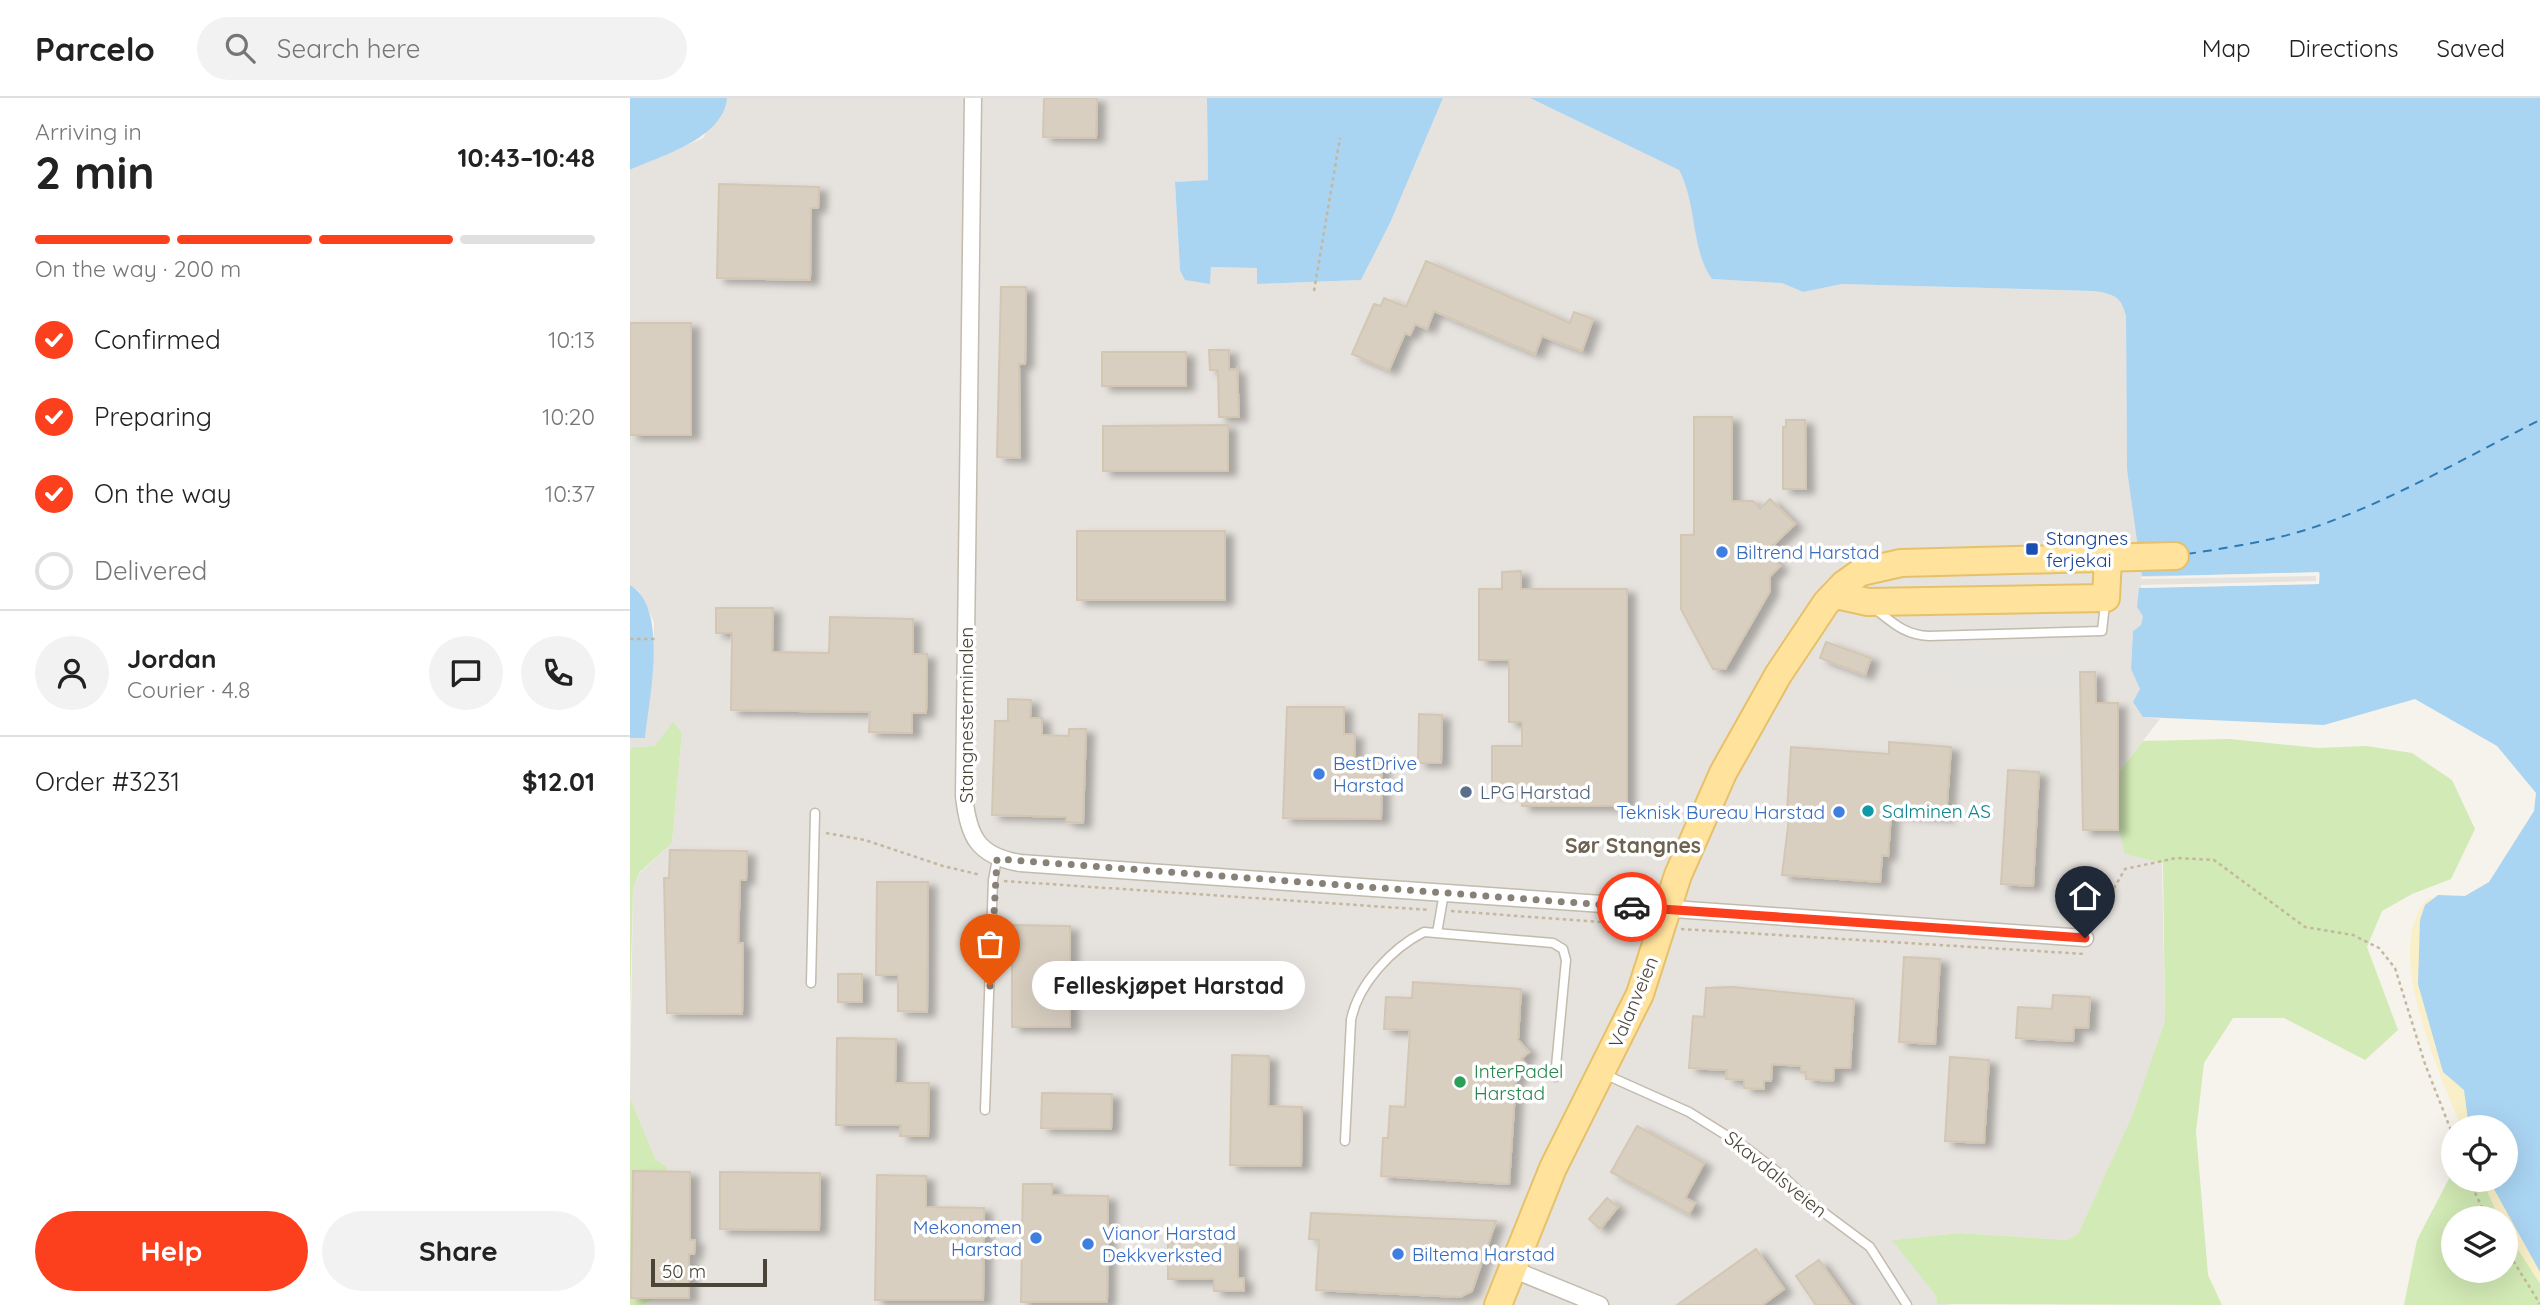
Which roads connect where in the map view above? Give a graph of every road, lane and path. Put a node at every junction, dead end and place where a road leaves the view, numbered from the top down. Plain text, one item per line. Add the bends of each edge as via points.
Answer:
1 (973, 98) edge
2 (1340, 138) dead end
3 (1314, 291) dead end
4 (2175, 556) dead end
5 (2118, 558) junction
6 (1836, 595) junction
7 (630, 639) edge
8 (658, 639) dead end
9 (815, 813) dead end
10 (997, 859) junction
11 (1444, 893) junction
12 (1673, 919) junction
13 (1437, 933) junction
14 (2085, 938) junction
15 (811, 983) dead end
16 (1602, 1072) junction
17 (1555, 1077) dead end
18 (985, 1110) dead end
19 (2445, 1115) edge
20 (1345, 1141) dead end
21 (2518, 1268) edge
22 (1512, 1269) junction
23 (2540, 1304) edge
24 (1497, 1305) edge
25 (1600, 1305) edge
26 (1907, 1305) edge

1 - 10 street, Stangnesterminalen via 964,795 972,834 980,847
2 - 3 path
4 - 5 main road, Valanveien
5 - 6 main road, Valanveien via 1882,565 1844,583
5 - 6 main road via 2106,597 1868,602
6 - 12 main road, Valanveien via 1808,626 1723,773 1692,840
7 - 8 path
9 - 15 lane
10 - 11 street
10 - 18 lane
11 - 12 street
11 - 13 lane
12 - 14 street
12 - 14 path via 2085,955
12 - 16 main road, Valanveien
13 - 17 lane via 1553,943 1563,949 1566,960
13 - 20 lane via 1424,932 1406,941 1354,1002
14 - 19 path via 2125,869 2176,858 2214,860 2305,927 2353,934 2379,948 2396,968
16 - 22 main road, Valanveien via 1553,1168
16 - 26 lane, Skavdalsveien via 1721,1130 1870,1247
21 - 23 path
22 - 24 main road, Valanveien
22 - 25 street

